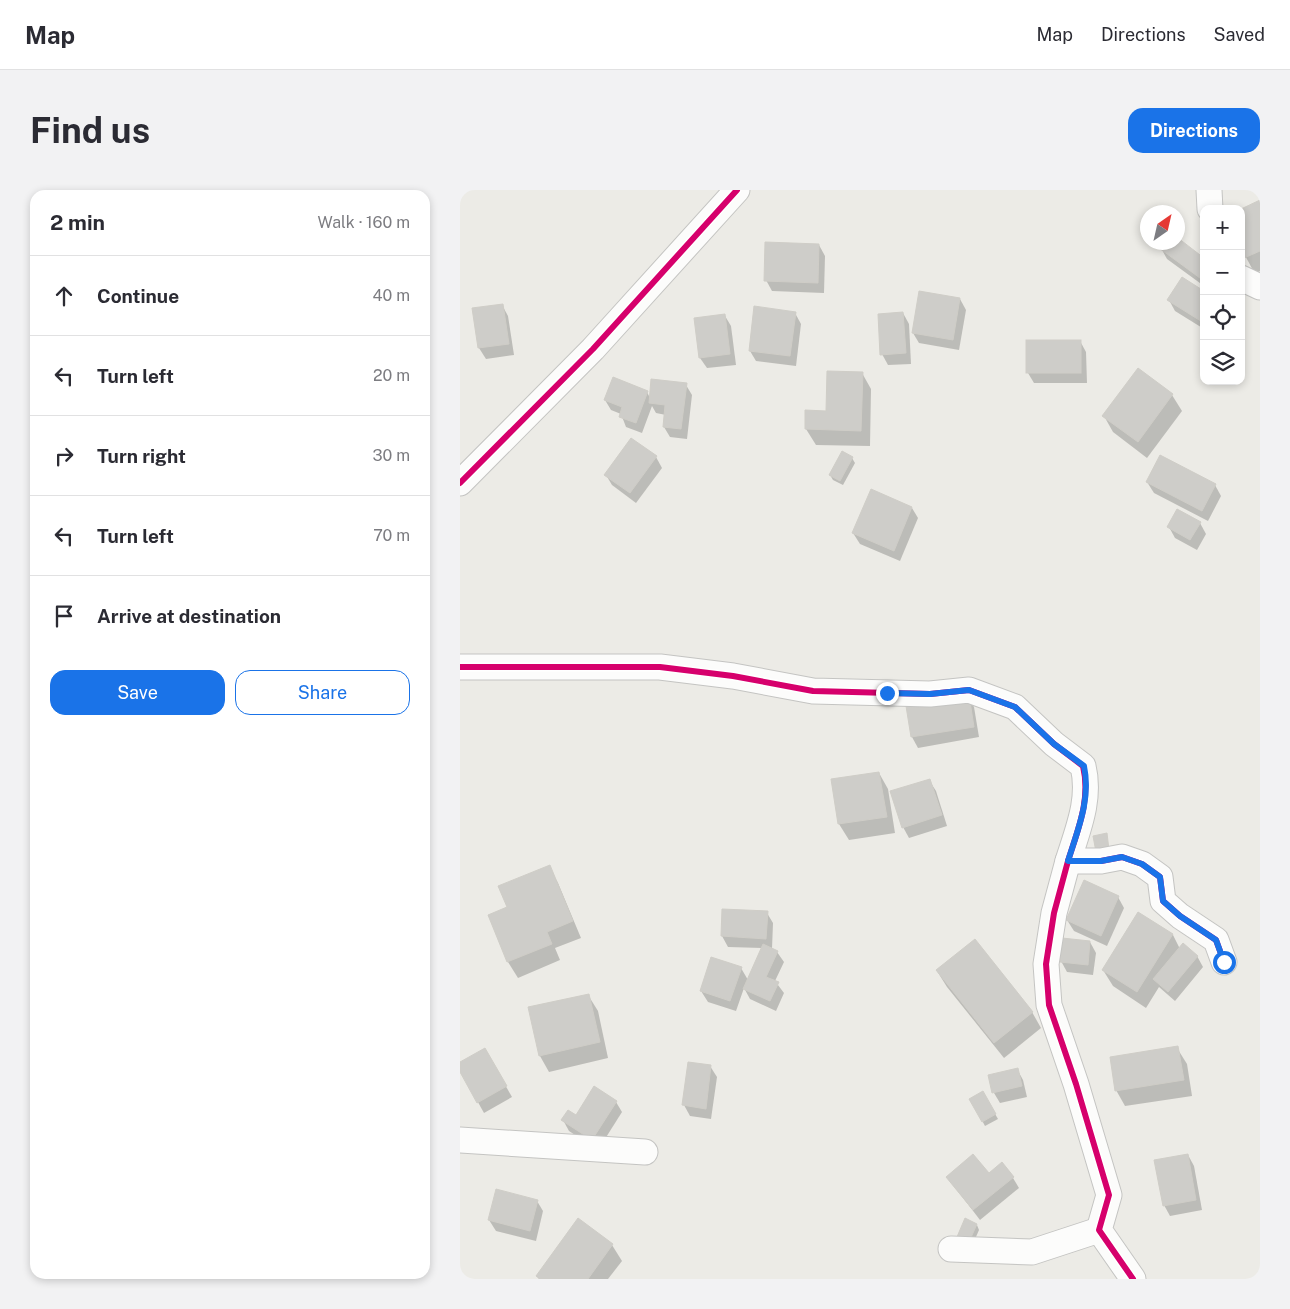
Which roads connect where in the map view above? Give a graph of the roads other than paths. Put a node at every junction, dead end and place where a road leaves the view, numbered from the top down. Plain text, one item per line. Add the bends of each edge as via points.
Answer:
1 (737, 190) edge
2 (1209, 190) edge
3 (1210, 205) edge
4 (1245, 280) edge
5 (1260, 287) edge
6 (460, 483) edge
7 (460, 667) edge
8 (1068, 861) junction
9 (1224, 962) dead end
10 (460, 1140) edge
11 (645, 1152) dead end
12 (1099, 1230) junction
13 (951, 1250) dead end
14 (1133, 1279) edge

1 - 6 street via 593,349
2 - 3 street
4 - 5 street
7 - 8 street via 660,667 813,691 930,694 969,690 1015,707 1054,744 1084,766 1087,781 1084,811
8 - 9 street via 1122,857 1142,864 1160,877 1163,901 1216,940
8 - 12 street via 1054,913 1046,964 1048,1006 1085,1111 1109,1195
10 - 11 street
12 - 13 street via 1032,1252
12 - 14 street

